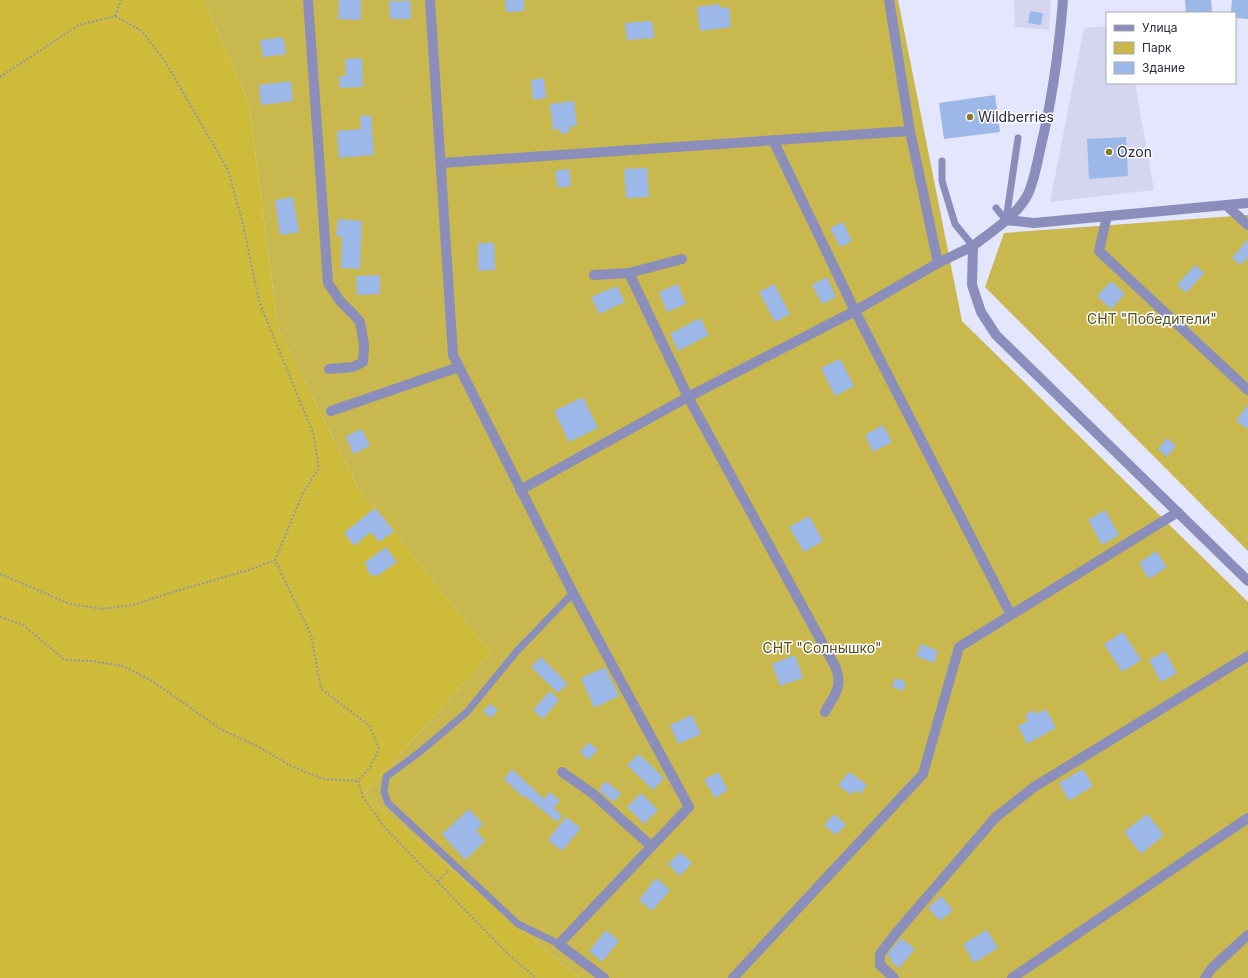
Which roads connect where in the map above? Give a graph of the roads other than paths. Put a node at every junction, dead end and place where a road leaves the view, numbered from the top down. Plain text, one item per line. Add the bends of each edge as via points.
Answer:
1 (308, 0) edge
2 (430, 0) edge
3 (889, 0) edge
4 (1063, 0) edge
5 (910, 131) junction
6 (1018, 138) dead end
7 (773, 140) junction
8 (942, 161) dead end
9 (441, 164) junction
10 (1248, 203) edge
11 (1226, 205) junction
12 (996, 208) dead end
13 (1107, 216) junction
14 (1006, 220) junction
15 (1248, 225) edge
16 (973, 246) junction
17 (682, 260) dead end
18 (938, 263) junction
19 (630, 273) junction
20 (594, 275) dead end
21 (855, 311) junction
22 (459, 367) junction
23 (329, 369) dead end
24 (1248, 390) edge
25 (688, 397) junction
26 (331, 411) dead end
27 (520, 490) junction
28 (1178, 512) junction
29 (1248, 581) edge
30 (573, 593) junction
31 (1011, 615) junction
32 (1248, 656) edge
33 (825, 712) dead end
34 (562, 772) dead end
35 (1248, 818) edge
36 (651, 846) junction
37 (1248, 936) edge
38 (559, 944) junction
39 (604, 978) edge
40 (733, 978) edge
41 (894, 978) edge
42 (1012, 978) edge
43 (1205, 978) edge

1 - 23 street via 328,283 340,301 360,322 364,345 363,362 353,368
2 - 9 street
3 - 5 street
4 - 14 street via 1053,86 1036,170 1028,194
5 - 7 street
5 - 18 street
6 - 14 lane
7 - 9 street
7 - 21 street
8 - 16 lane via 942,181 954,224
9 - 22 street via 453,355
10 - 11 street
11 - 13 street
11 - 15 street
12 - 14 lane
13 - 14 street via 1034,223
13 - 24 street via 1099,251
14 - 16 street
16 - 18 street
16 - 28 street via 972,285 981,312 996,335
17 - 19 street
18 - 21 street
19 - 20 street
19 - 25 street
21 - 25 street
21 - 31 street
22 - 26 street
22 - 27 street
25 - 27 street
25 - 33 street via 836,668 839,677 838,689
27 - 30 street
28 - 29 street
28 - 31 street
30 - 36 street via 688,807
30 - 38 lane via 517,651 467,712 386,777 384,792 388,803 518,924
31 - 40 street via 959,647 923,774
32 - 41 street via 1034,787 995,818 880,954 880,965
34 - 36 street via 592,793
35 - 42 street
36 - 38 street
37 - 43 street via 1212,968
38 - 39 street

